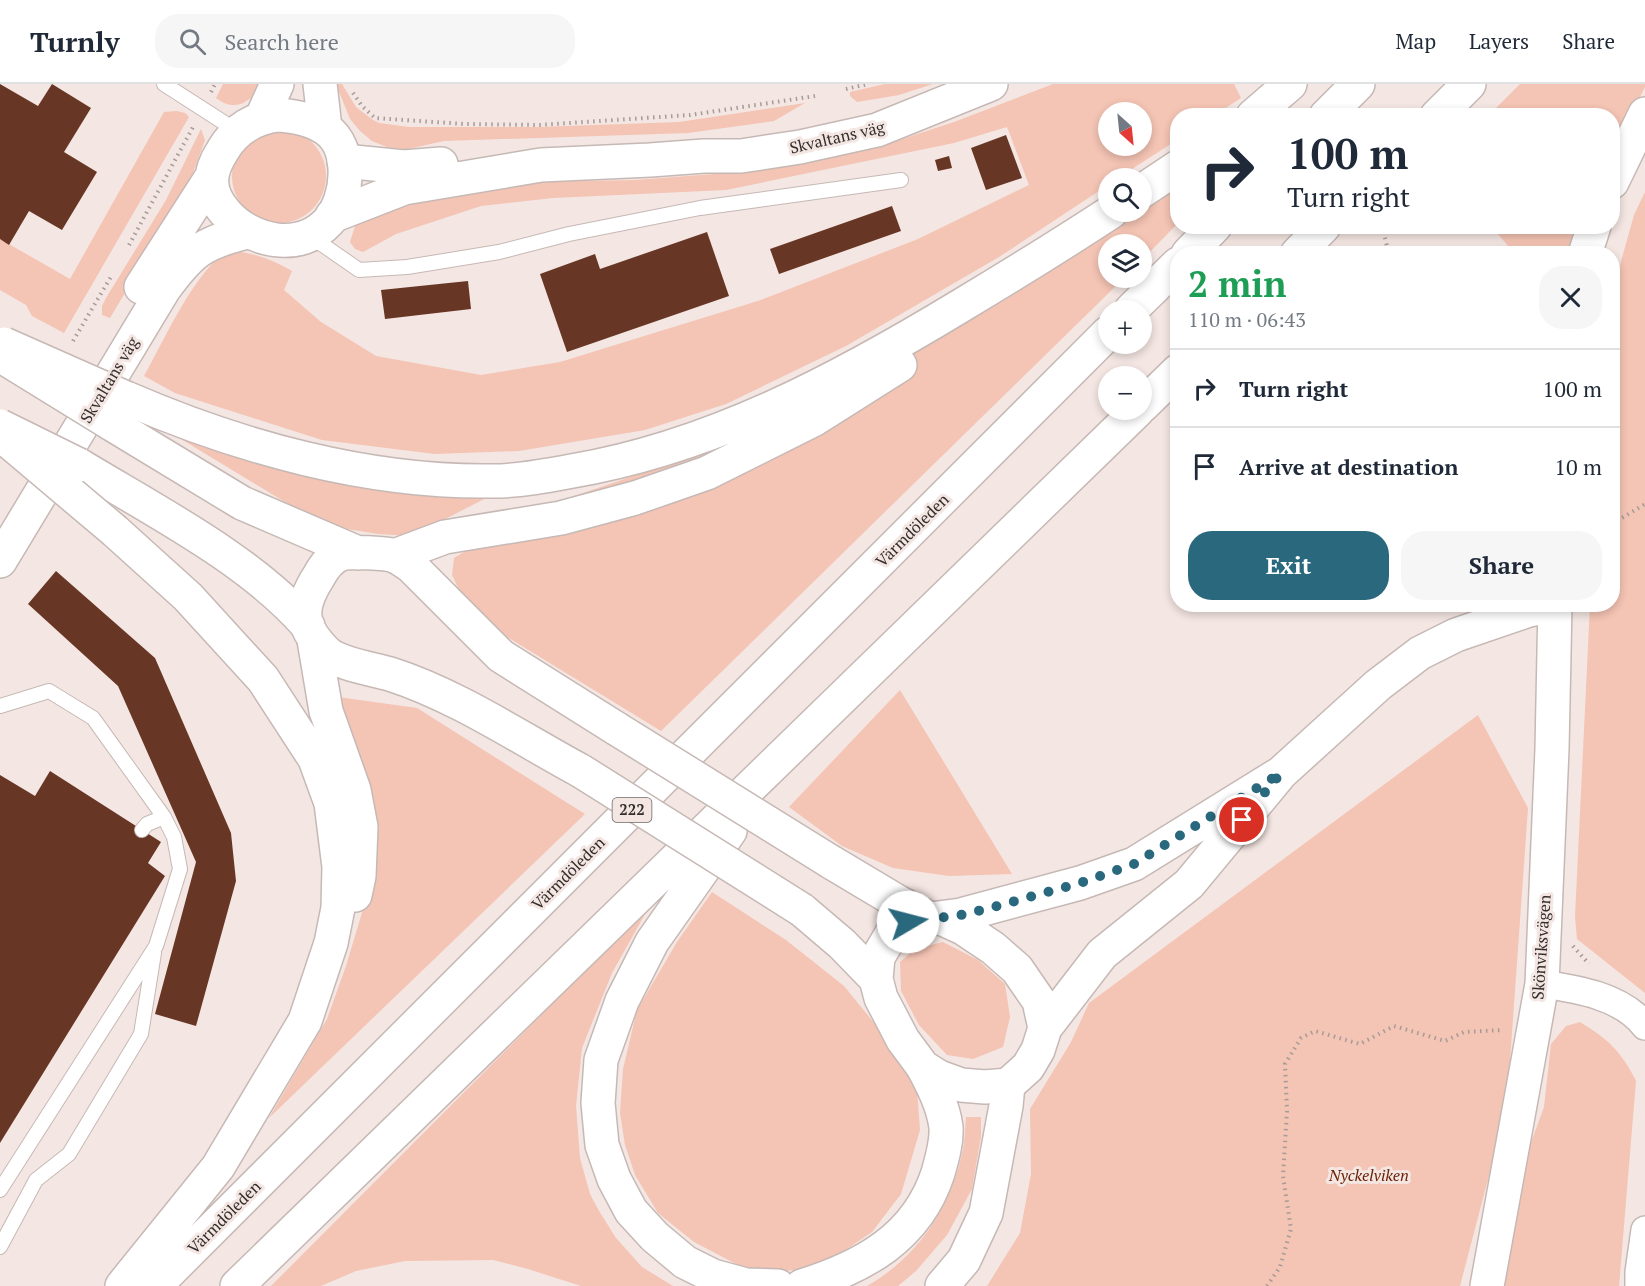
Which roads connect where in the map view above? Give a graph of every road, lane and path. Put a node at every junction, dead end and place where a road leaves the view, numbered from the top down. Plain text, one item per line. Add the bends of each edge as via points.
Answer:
1 (164, 84) edge
2 (215, 84) edge
3 (277, 84) edge
4 (868, 84) edge
5 (1290, 84) edge
6 (1358, 84) edge
7 (1469, 84) edge
8 (334, 86) edge
9 (846, 89) dead end
10 (979, 89) edge
11 (815, 96) dead end
12 (203, 108) junction
13 (1262, 108) edge
14 (1334, 108) edge
15 (1445, 108) edge
16 (1645, 114) edge
17 (250, 124) junction
18 (325, 128) junction
19 (344, 160) junction
20 (541, 165) junction
21 (1620, 166) edge
22 (1170, 172) edge
23 (211, 178) junction
24 (901, 180) dead end
25 (1152, 184) edge
26 (1098, 220) edge
27 (321, 225) junction
28 (247, 232) junction
29 (1207, 234) edge
30 (1316, 234) edge
31 (1196, 246) edge
32 (1305, 246) edge
33 (126, 250) dead end
34 (1050, 252) junction
35 (114, 270) dead end
36 (1170, 272) edge
37 (1141, 300) edge
38 (73, 341) dead end
39 (1098, 343) edge
40 (1, 347) edge
41 (1170, 379) edge
42 (1152, 396) edge
43 (118, 411) junction
44 (1128, 420) edge
45 (0, 426) edge
46 (0, 434) edge
47 (1645, 504) edge
48 (1620, 519) edge
49 (0, 525) edge
50 (358, 553) junction
51 (394, 556) junction
52 (0, 561) edge
53 (1523, 612) edge
54 (1555, 612) edge
55 (311, 633) junction
56 (0, 706) edge
57 (779, 761) junction
58 (1281, 773) junction
59 (164, 817) junction
60 (142, 830) dead end
61 (935, 918) junction
62 (156, 946) junction
63 (876, 979) junction
64 (1542, 984) junction
65 (304, 1021) junction
66 (1645, 1026) edge
67 (1045, 1028) junction
68 (1505, 1030) dead end
69 (923, 1067) junction
70 (1008, 1085) junction
71 (0, 1190) edge
72 (1645, 1230) edge
73 (0, 1247) edge
74 (122, 1286) edge
75 (155, 1286) edge
76 (237, 1286) edge
77 (778, 1286) edge
78 (802, 1286) edge
79 (942, 1286) edge
80 (1266, 1286) edge
81 (1487, 1286) edge
82 (1639, 1286) edge

1 - 12 lane
2 - 12 path
3 - 17 main road, Skvaltans väg
4 - 9 path
5 - 13 main road
6 - 14 main road
7 - 15 main road
8 - 11 path via 375,118 464,124 690,115
8 - 18 main road
10 - 20 main road, Skvaltans väg via 876,130 800,147 741,156
12 - 17 lane
12 - 33 path
16 - 21 main road
17 - 18 main road via 291,116
17 - 23 main road, Skvaltans väg via 223,149
18 - 19 main road via 334,136
19 - 20 main road, Skvaltans väg via 404,167 485,159
19 - 27 main road via 344,186 338,206
20 - 27 main road, Skvaltans väg via 404,188
22 - 25 main road
23 - 28 main road, Skvaltans väg via 214,197
23 - 49 main road, Skvaltans väg
24 - 27 lane via 700,208 499,252 407,267 359,270
26 - 34 main road
27 - 28 main road, Skvaltans väg via 275,240
28 - 52 main road, Skvaltans väg via 222,238 185,261 164,289
29 - 31 main road
30 - 32 main road
34 - 43 main road via 895,346 791,399 712,434 642,457 550,475 494,481 411,477 324,464 167,416
34 - 51 main road via 949,334 813,420 707,473 561,518 445,537
35 - 38 path
36 - 37 main road
39 - 75 main road, Värmdöleden / 222
40 - 43 main road, bridge
41 - 42 main road
43 - 50 main road via 242,503
44 - 57 main road
45 - 55 main road, bridge via 79,465 223,552 295,611
46 - 65 main road, bridge via 188,597 263,679 315,759 331,803 339,867 338,908 331,943
47 - 48 path
50 - 51 main road
50 - 55 main road via 341,554 326,563 308,593 303,607
51 - 61 main road, bridge via 411,566 501,656 831,862 898,902
53 - 58 main road via 1456,635 1420,653 1378,685
54 - 64 main road, Skönviksvägen
55 - 63 main road, bridge via 329,655 432,691 581,771 802,910
55 - 65 main road via 326,711 354,790 361,827 359,876 349,926
56 - 59 lane via 49,691 93,718
57 - 76 main road
57 - 77 main road via 652,942 622,1001 601,1060 598,1103 602,1145 614,1179 631,1210 655,1237 685,1262 713,1276 746,1285
58 - 61 main road via 1134,864 971,913
58 - 67 main road via 1189,884 1102,954
59 - 60 lane
59 - 62 lane via 174,837 180,868
61 - 63 main road via 908,922 891,935 878,957
61 - 67 main road via 963,928 1017,969 1039,1001
62 - 71 lane
62 - 73 lane via 141,1034 69,1154 36,1180
63 - 69 main road via 881,998 903,1040
64 - 66 street via 1582,990 1620,1005
64 - 81 main road, Skönviksvägen
65 - 74 main road via 218,1167
67 - 70 main road via 1028,1067
68 - 80 path via 1464,1032 1445,1041 1394,1026 1360,1044 1315,1031 1301,1038 1286,1064 1282,1176 1291,1229 1280,1267
69 - 70 main road via 961,1085
69 - 78 main road via 938,1095 946,1128 933,1189 893,1241 837,1275
70 - 79 main road via 986,1213 964,1260
72 - 82 street

